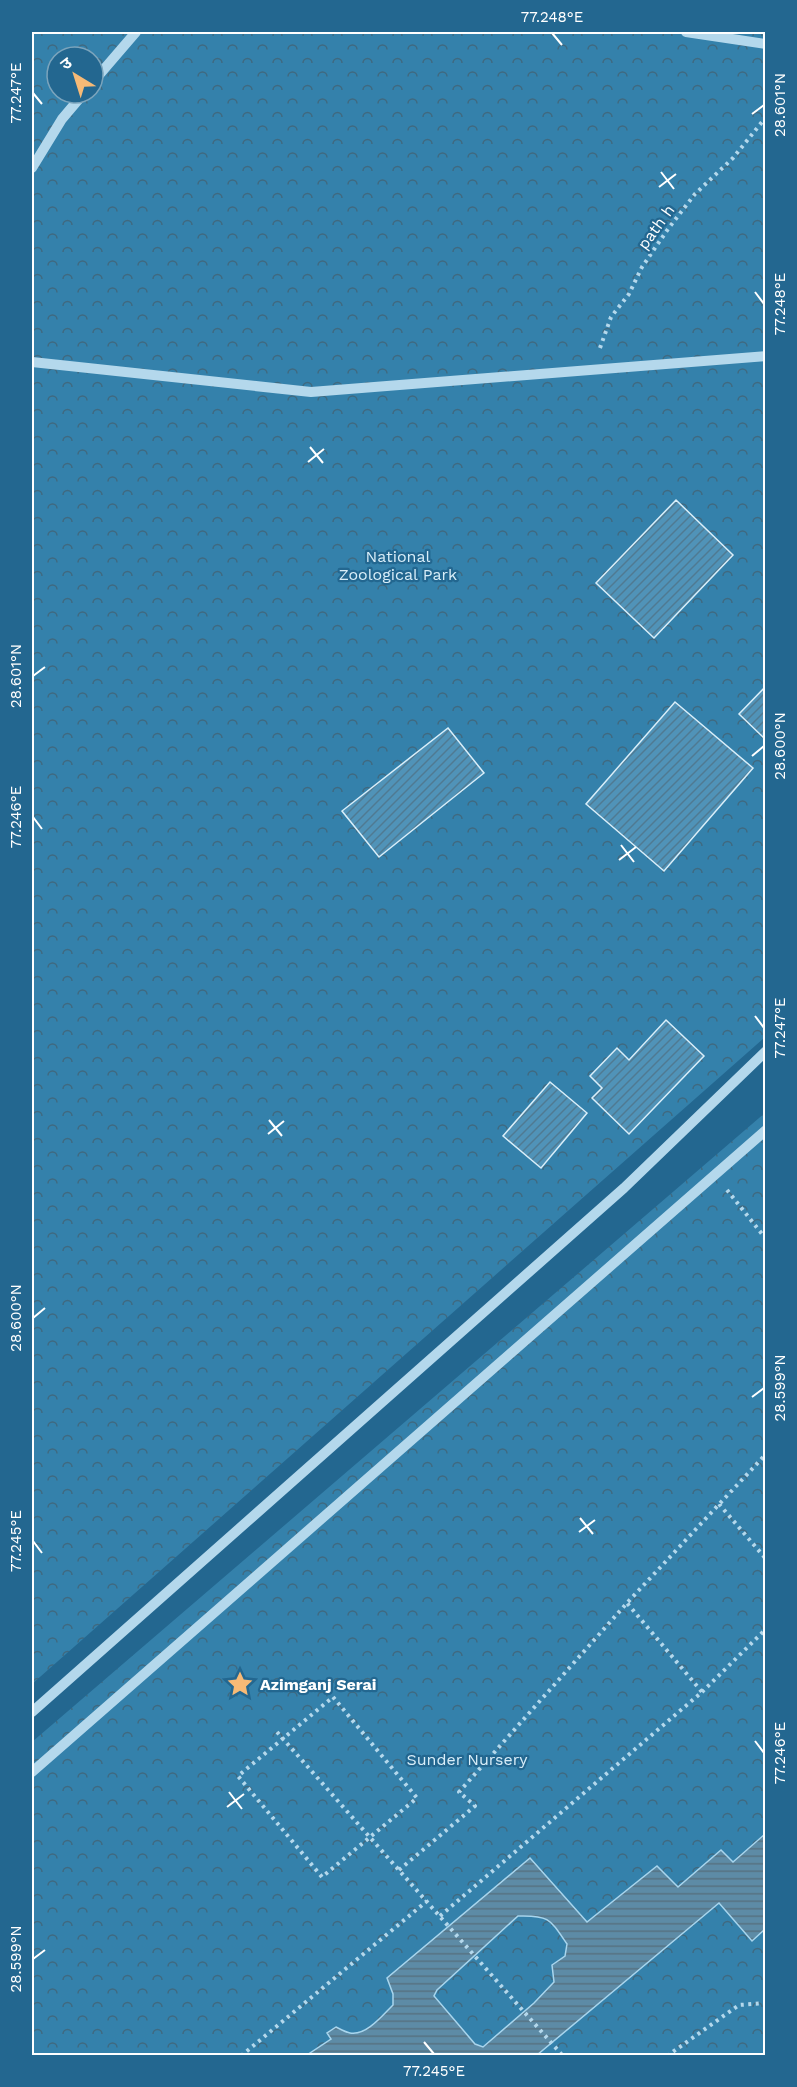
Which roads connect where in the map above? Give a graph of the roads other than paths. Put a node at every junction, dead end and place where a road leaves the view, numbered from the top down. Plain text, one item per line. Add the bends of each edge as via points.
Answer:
1 (136, 32) edge
2 (686, 32) edge
3 (765, 44) edge
4 (105, 68) edge
5 (74, 105) edge
6 (32, 168) edge
7 (765, 356) edge
8 (32, 362) edge
9 (765, 1051) edge
10 (765, 1130) edge
11 (32, 1712) edge
12 (32, 1772) edge

1 - 4 street
2 - 3 street
5 - 6 street
7 - 8 street via 311,392
9 - 11 street via 624,1188
10 - 12 street

